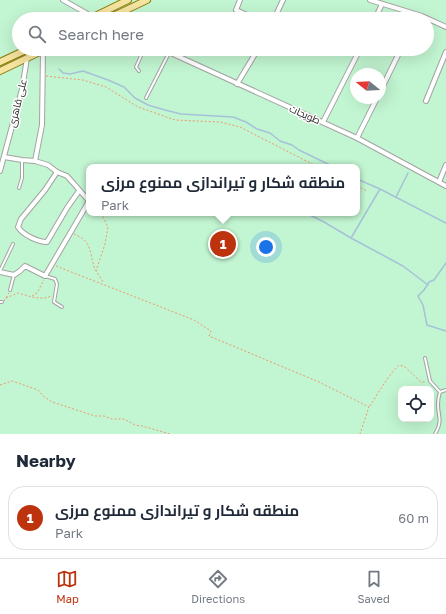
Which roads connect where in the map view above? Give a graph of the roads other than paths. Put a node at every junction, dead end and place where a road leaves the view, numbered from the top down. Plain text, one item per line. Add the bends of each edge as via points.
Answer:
1 (63, 0) edge
2 (128, 0) edge
3 (147, 0) edge
4 (240, 0) edge
5 (283, 0) edge
6 (370, 0) edge
7 (382, 4) junction
8 (82, 12) edge
9 (103, 12) edge
10 (122, 12) edge
11 (240, 12) edge
12 (277, 12) edge
13 (378, 12) edge
14 (404, 12) edge
15 (434, 22) edge
16 (446, 26) edge
17 (446, 52) edge
18 (13, 56) edge
19 (31, 56) edge
20 (44, 56) edge
21 (141, 56) edge
22 (167, 56) edge
23 (176, 56) edge
24 (254, 56) edge
25 (356, 56) edge
26 (398, 56) edge
27 (27, 58) junction
28 (0, 62) edge
29 (0, 71) edge
30 (139, 71) dead end
31 (386, 80) edge
32 (238, 84) junction
33 (146, 98) dead end
34 (426, 102) dead end
35 (374, 104) edge
36 (323, 122) junction
37 (358, 138) junction
38 (4, 157) junction
39 (22, 160) junction
40 (35, 161) junction
41 (1, 163) edge
42 (446, 165) edge
43 (0, 171) edge
44 (57, 172) junction
45 (438, 182) junction
46 (446, 186) edge
47 (19, 188) dead end
48 (79, 191) junction
49 (86, 198) edge
50 (86, 206) edge
51 (13, 244) dead end
52 (0, 271) edge
53 (14, 275) junction
54 (45, 276) junction
55 (10, 290) road end
56 (62, 307) dead end
57 (425, 358) dead end
58 (446, 390) edge
59 (440, 392) junction
60 (444, 420) dead end
61 (442, 427) dead end
62 (435, 434) edge

1 - 8 street
2 - 9 main road
3 - 10 main road
4 - 11 street via 236,10
5 - 12 street
6 - 7 street
7 - 13 street
7 - 14 street
15 - 16 street
17 - 34 street
18 - 28 main road
19 - 27 main road
20 - 40 street via 42,125
21 - 30 lane via 136,67
22 - 33 lane
23 - 32 street, طویجات
24 - 32 street
25 - 36 street
26 - 31 street
27 - 29 main road
27 - 38 street, علی قاهری
32 - 36 street, طویجات
35 - 37 street
36 - 37 street, طویجات
37 - 45 street, طویجات
38 - 39 street
38 - 41 street, علی قاهری
39 - 40 street
39 - 47 lane
40 - 44 street via 48,165
41 - 43 street, علی قاهری
42 - 45 street
44 - 48 street via 67,176
44 - 48 street via 21,219 18,227 20,231 47,242
45 - 46 street, طویجات
48 - 49 street
50 - 54 street
51 - 52 lane
52 - 53 street
53 - 54 street via 25,266
53 - 55 lane
54 - 56 lane via 55,279 57,284 54,302
57 - 59 lane via 430,381
58 - 59 lane
59 - 60 lane via 439,408
61 - 62 lane

